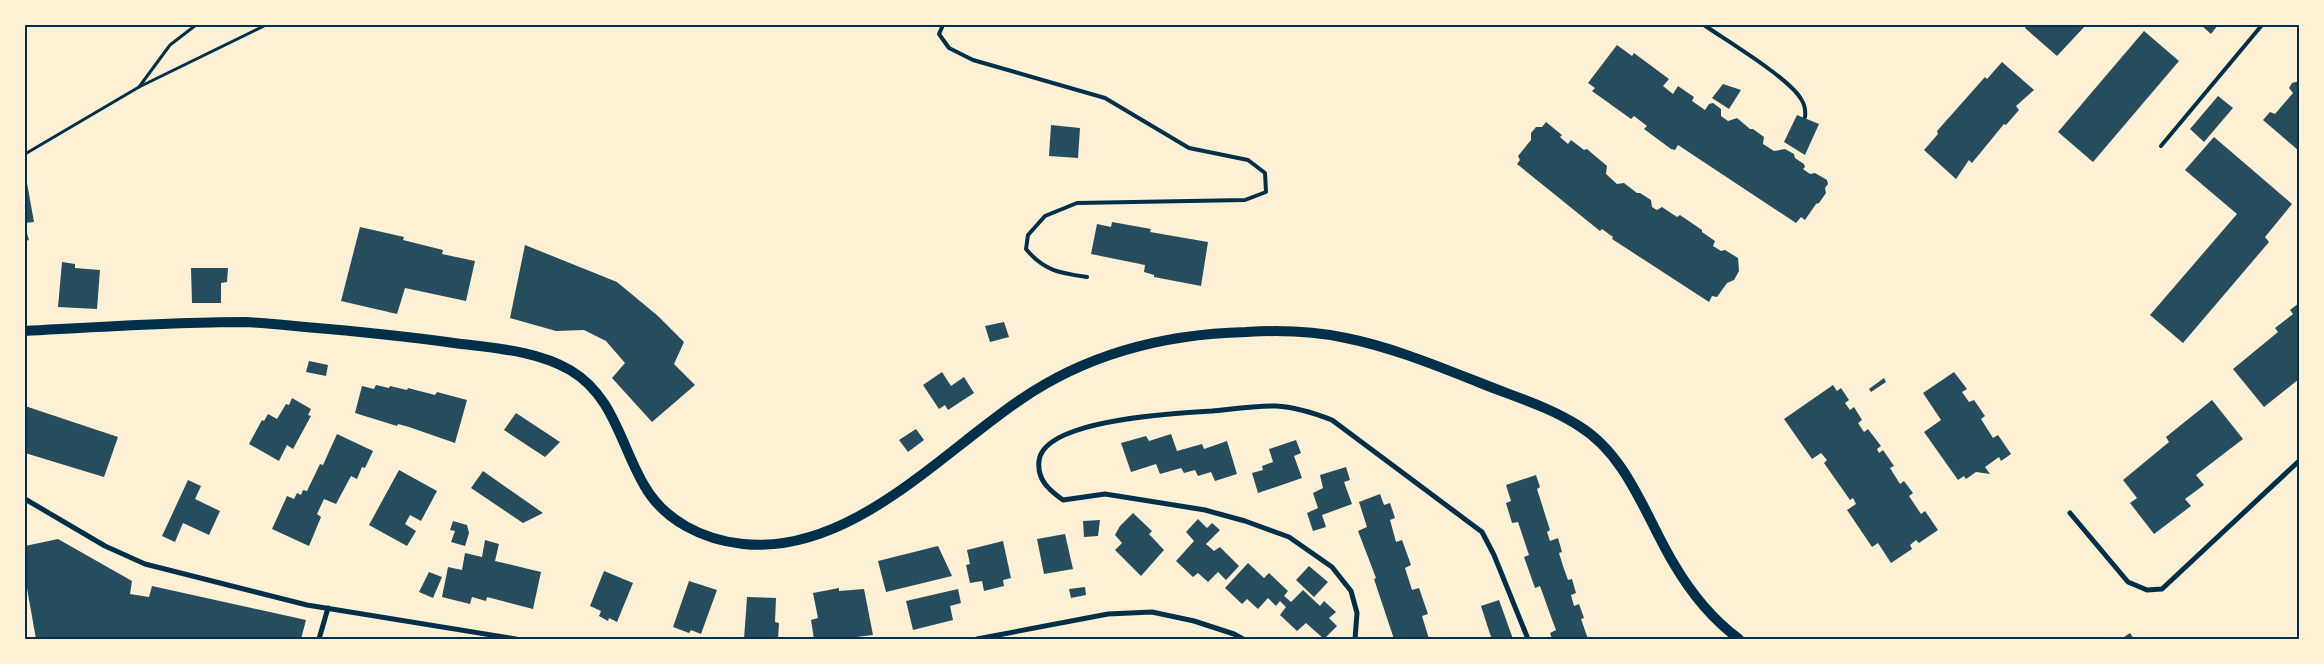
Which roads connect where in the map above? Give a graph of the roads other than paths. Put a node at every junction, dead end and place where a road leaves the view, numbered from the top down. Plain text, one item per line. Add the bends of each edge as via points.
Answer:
1 (944, 25) edge
2 (1704, 25) edge
3 (2262, 25) edge
4 (1805, 117) dead end
5 (2160, 146) dead end
6 (1086, 277) dead end
7 (25, 331) edge
8 (2299, 461) edge
9 (25, 500) edge
10 (2070, 513) dead end
11 (328, 608) junction
12 (319, 639) edge
13 (516, 639) edge
14 (977, 639) edge
15 (1243, 639) edge
16 (1354, 639) edge
17 (1528, 639) edge
18 (1739, 639) edge

1 - 6 lane via 939,34 949,48 974,60 1104,98 1189,148 1248,160 1265,173 1266,192 1245,200 1077,203 1045,216 1028,235 1026,250 1036,262 1058,273
2 - 4 lane via 1788,84 1801,97 1806,108
3 - 5 lane
7 - 18 main road via 247,322 416,338 532,355 568,368 601,397 646,490 667,513 701,534 753,544 805,539 846,523 903,487 1033,391 1120,350 1168,338 1223,332 1316,333 1348,338 1450,371 1542,407 1588,432 1627,478 1672,562 1694,594 1713,618
8 - 10 street via 2162,589 2147,590 2128,582
9 - 11 street via 105,546 145,564
11 - 12 street
11 - 13 street
14 - 15 street via 1108,614 1152,612 1194,621
16 - 17 street via 1357,613 1351,591 1332,567 1289,537 1205,510 1105,494 1063,500 1048,488 1038,472 1040,454 1051,441 1067,434 1122,419 1277,406 1332,420 1482,532

